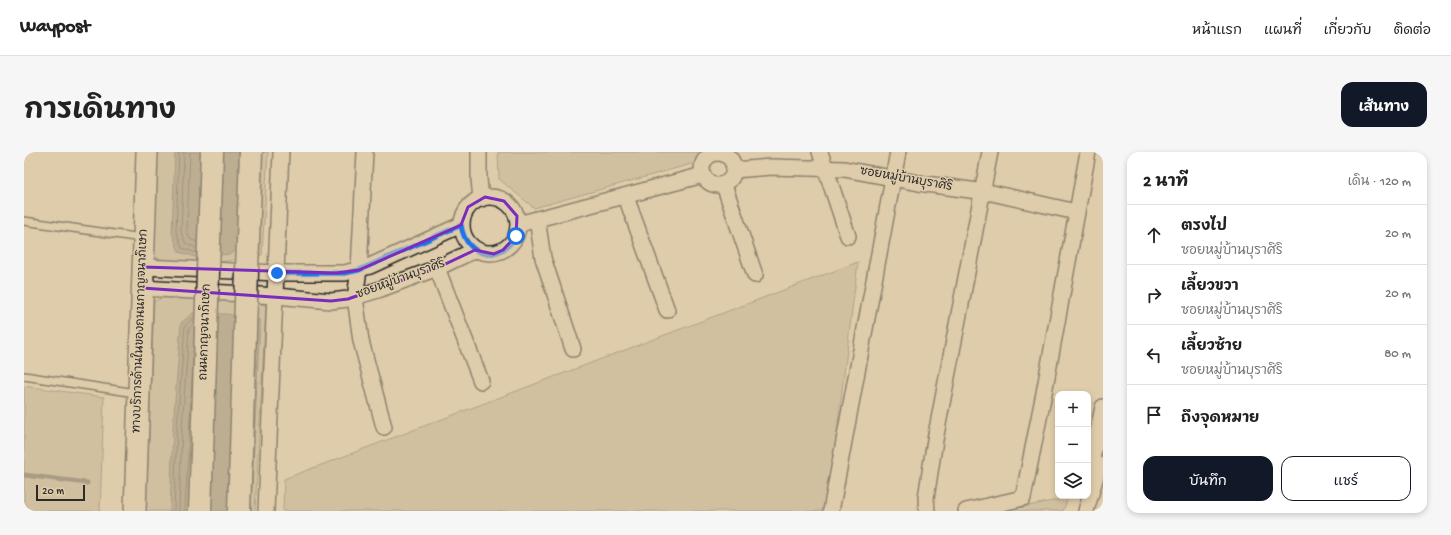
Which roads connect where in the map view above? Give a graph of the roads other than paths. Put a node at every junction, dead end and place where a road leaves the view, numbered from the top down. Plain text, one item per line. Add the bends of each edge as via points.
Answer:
1 (147, 152) edge
2 (212, 152) edge
3 (251, 152) edge
4 (281, 152) edge
5 (365, 152) edge
6 (479, 152) edge
7 (820, 152) edge
8 (898, 152) edge
9 (990, 152) edge
10 (1088, 152) edge
11 (712, 153) edge
12 (825, 168) junction
13 (734, 170) junction
14 (703, 175) junction
15 (893, 178) junction
16 (724, 184) junction
17 (982, 192) junction
18 (626, 197) junction
19 (481, 199) junction
20 (1076, 212) junction
21 (537, 219) junction
22 (24, 221) edge
23 (461, 225) junction
24 (518, 226) junction
25 (848, 236) dead end
26 (144, 238) junction
27 (475, 250) junction
28 (143, 267) junction
29 (436, 268) junction
30 (359, 270) junction
31 (277, 273) junction
32 (755, 275) dead end
33 (142, 288) junction
34 (276, 296) junction
35 (355, 297) junction
36 (667, 310) dead end
37 (573, 349) dead end
38 (24, 376) edge
39 (481, 381) dead end
40 (138, 393) junction
41 (1103, 407) edge
42 (384, 427) dead end
43 (1103, 447) edge
44 (1091, 463) edge
45 (1081, 499) edge
46 (134, 511) edge
47 (200, 511) edge
48 (239, 511) edge
49 (266, 511) edge
50 (831, 511) edge
51 (927, 511) edge
52 (966, 511) edge
53 (1076, 511) edge
54 (1086, 511) edge

1 - 26 main road, ทางบริการด้านในของถนนกาญจนาภิเษก
2 - 47 highway, ถนนกาญจนาภิเษก, bridge
3 - 48 highway, bridge
4 - 31 street
5 - 30 street
6 - 19 street
7 - 12 street
8 - 15 street
9 - 17 street
10 - 20 street
11 - 13 street via 724,154 733,163
11 - 14 street via 703,163
12 - 13 street, ซอยหมู่บ้านบุราศิริ via 771,167
12 - 15 street, ซอยหมู่บ้านบุราศิริ
12 - 25 street
13 - 16 street via 729,181
14 - 16 street via 712,184
14 - 18 street
15 - 17 street, ซอยหมู่บ้านบุราศิริ
15 - 50 street
16 - 32 street
17 - 20 street, ซอยหมู่บ้านบุราศิริ
17 - 51 street via 934,440 926,498
18 - 21 street
18 - 36 street
19 - 23 street via 468,207
19 - 24 street via 495,197 504,201 512,207 517,216
20 - 52 street via 1023,498
21 - 24 street
21 - 37 street via 544,258
22 - 26 lane
23 - 27 street via 467,244
23 - 30 street, ซอยหมู่บ้านบุราศิริ
24 - 27 street via 514,240 503,250 494,254 484,254
26 - 28 main road, ทางบริการด้านในของถนนกาญจนาภิเษก
27 - 29 street, ซอยหมู่บ้านบุราศิริ
28 - 31 street, ซอยหมู่บ้านบุราศิริ
28 - 33 main road, ทางบริการด้านในของถนนกาญจนาภิเษก
29 - 35 street, ซอยหมู่บ้านบุราศิริ
29 - 39 street
30 - 31 street, ซอยหมู่บ้านบุราศิริ via 345,273
30 - 35 street
31 - 34 street
33 - 34 street, ซอยหมู่บ้านบุราศิริ
33 - 40 main road, ทางบริการด้านในของถนนกาญจนาภิเษก
34 - 35 street, ซอยหมู่บ้านบุราศิริ via 331,301
34 - 49 street
35 - 42 street via 361,341
38 - 40 lane
40 - 46 main road, ทางบริการด้านในของถนนกาญจนาภิเษก
41 - 44 street
43 - 54 street
45 - 53 street

